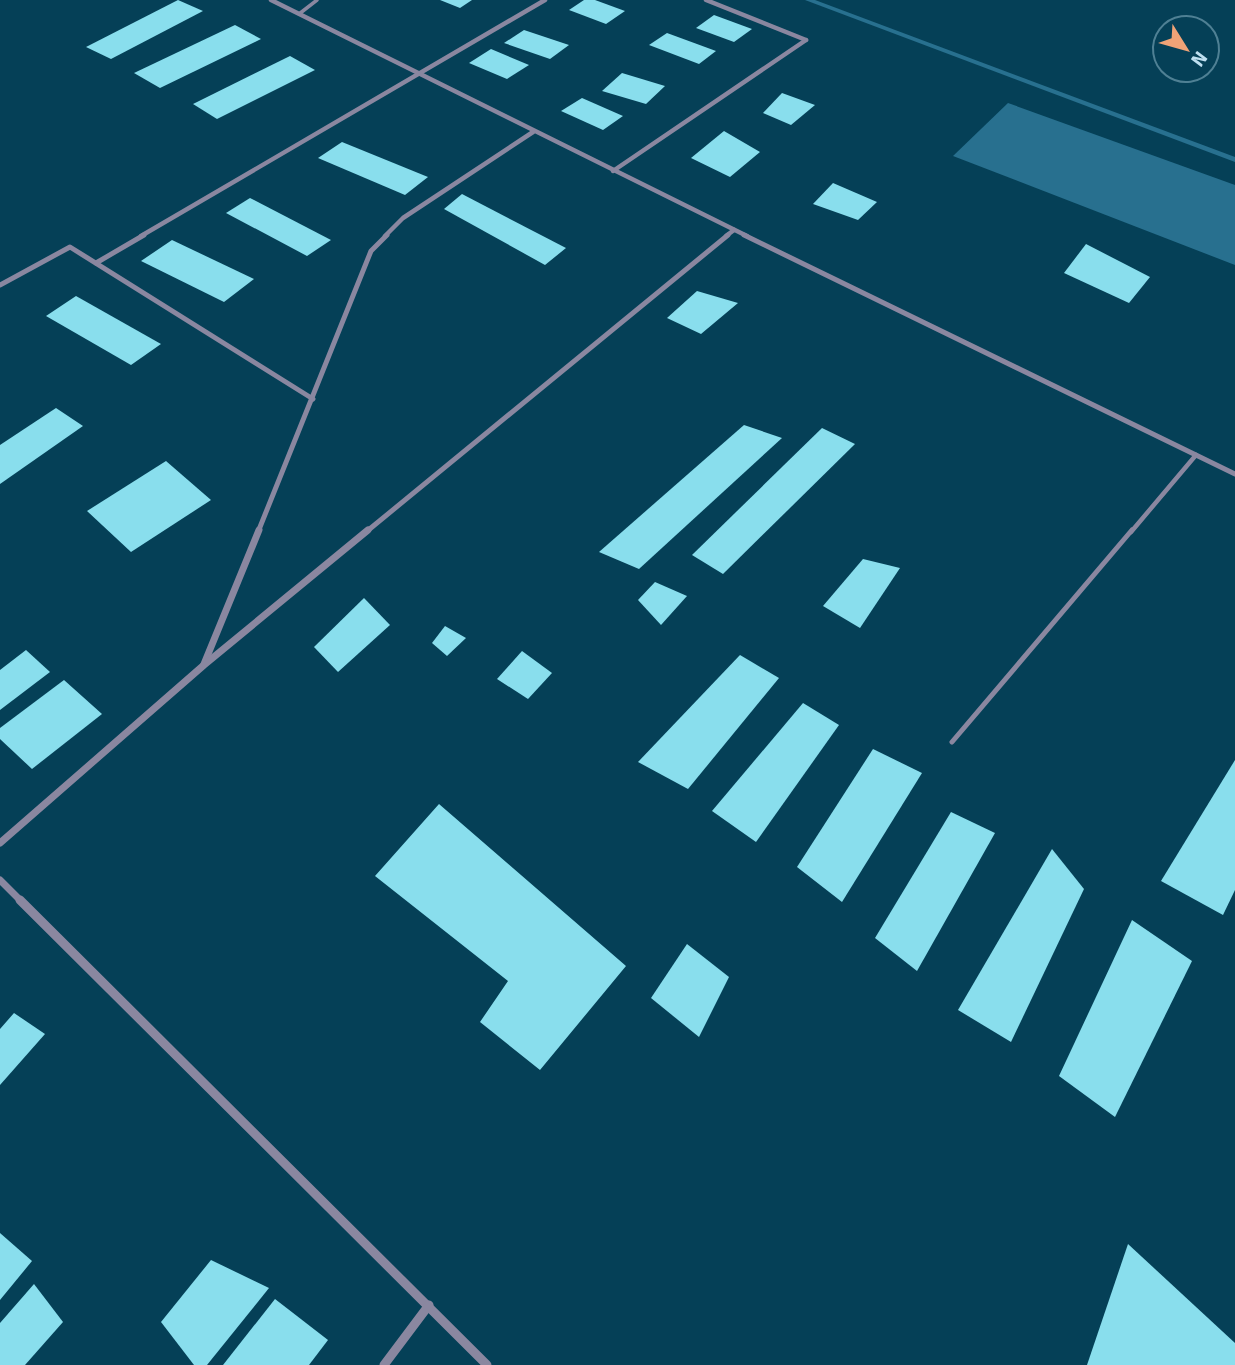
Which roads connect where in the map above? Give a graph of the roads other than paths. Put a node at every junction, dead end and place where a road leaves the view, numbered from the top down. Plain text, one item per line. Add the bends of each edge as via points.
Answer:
1 (271, 0) edge
2 (317, 0) edge
3 (545, 0) edge
4 (706, 0) edge
5 (299, 14) junction
6 (419, 75) junction
7 (533, 132) junction
8 (613, 171) junction
9 (734, 230) junction
10 (96, 263) junction
11 (0, 285) edge
12 (313, 399) junction
13 (1196, 455) junction
14 (1235, 474) edge
15 (204, 665) junction
16 (952, 742) dead end
17 (0, 842) edge
18 (0, 880) edge
19 (429, 1305) junction
20 (384, 1365) edge
21 (487, 1365) edge

1 - 5 street
2 - 5 lane
3 - 6 street
4 - 8 street via 806,40
5 - 6 street
6 - 7 street
6 - 10 street
7 - 8 street
7 - 12 street via 403,218 371,251
8 - 9 street
9 - 13 street
9 - 15 street
10 - 11 street via 70,247
10 - 12 street
12 - 15 street
13 - 14 street
13 - 16 lane
15 - 17 street
18 - 19 street
19 - 20 street
19 - 21 street

